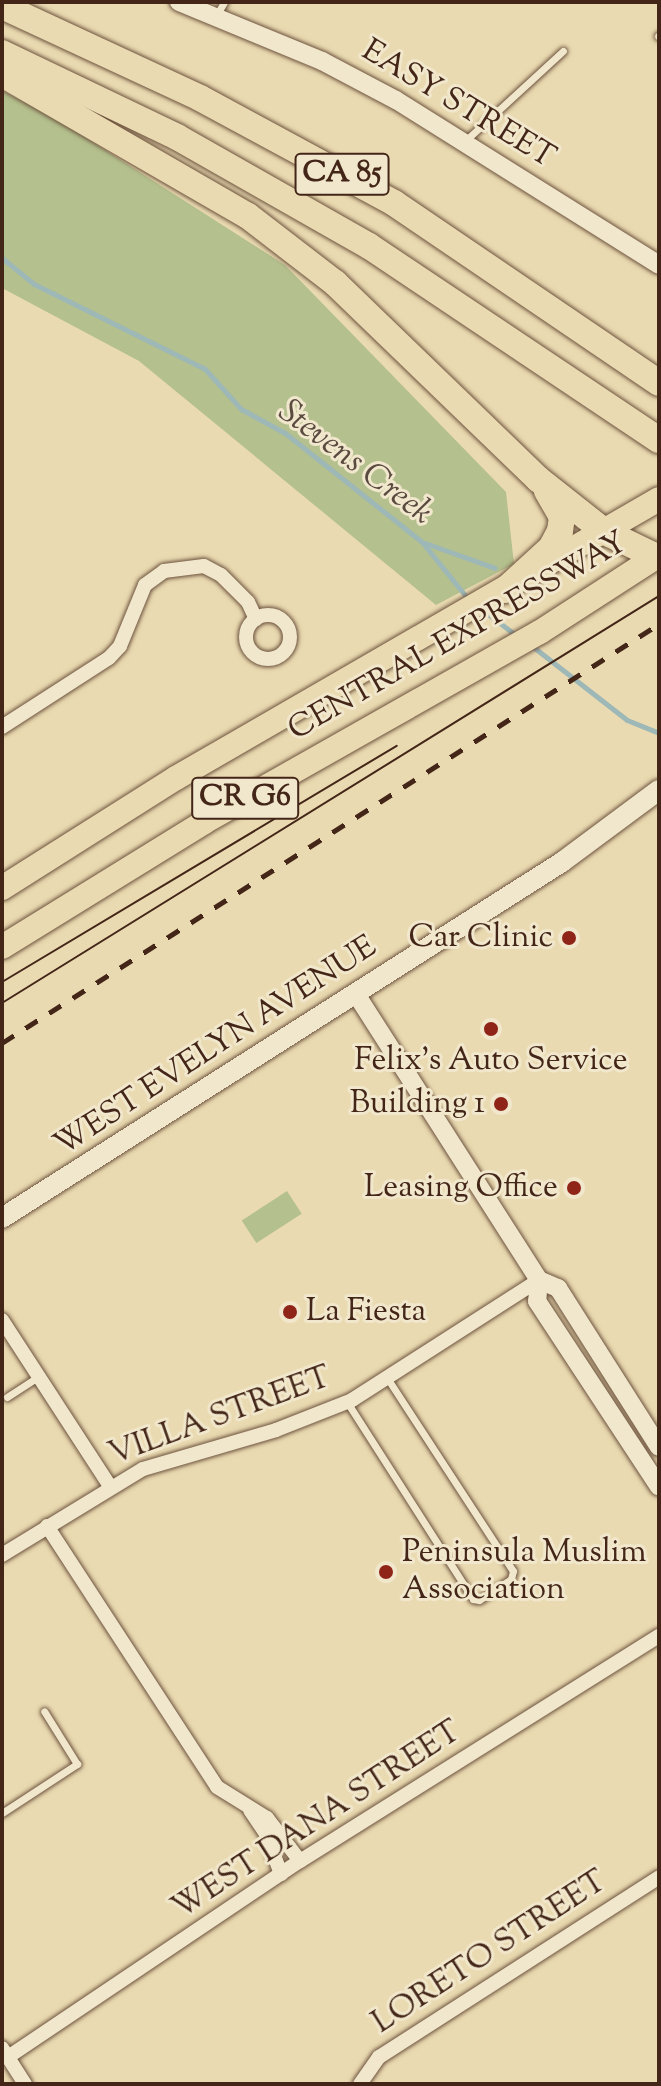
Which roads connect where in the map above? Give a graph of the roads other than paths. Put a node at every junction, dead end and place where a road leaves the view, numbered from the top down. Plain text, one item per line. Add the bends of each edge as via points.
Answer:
1 (179, 2) edge
2 (201, 2) edge
3 (2, 6) edge
4 (220, 9) edge
5 (563, 51) dead end
6 (2, 53) edge
7 (2, 74) edge
8 (465, 141) junction
9 (659, 265) edge
10 (659, 383) edge
11 (659, 440) edge
12 (538, 479) junction
13 (659, 499) edge
14 (605, 532) junction
15 (658, 556) edge
16 (505, 590) junction
17 (256, 619) dead end
18 (2, 727) edge
19 (659, 790) edge
20 (2, 888) edge
21 (2, 947) edge
22 (356, 994) junction
23 (2, 1218) edge
24 (539, 1280) junction
25 (2, 1320) edge
26 (39, 1376) junction
27 (387, 1378) junction
28 (7, 1397) dead end
29 (347, 1402) junction
30 (659, 1447) edge
31 (110, 1486) junction
32 (659, 1487) edge
33 (47, 1526) junction
34 (2, 1555) edge
35 (659, 1636) edge
36 (44, 1711) dead end
37 (249, 1810) junction
38 (2, 1813) edge
39 (300, 1861) junction
40 (281, 1874) junction
41 (659, 1877) edge
42 (5, 2053) edge
43 (25, 2084) edge
44 (360, 2084) edge

1 - 4 street, EASY STREET
2 - 4 street, EASY STREET
3 - 10 highway, CA 85 via 200,98 394,203
4 - 8 street, EASY STREET
5 - 8 lane
6 - 11 highway, CA 85 via 164,131 320,217
7 - 12 highway via 198,185 295,250
8 - 9 street, EASY STREET
12 - 14 highway
12 - 16 highway via 557,505 560,531 551,548
13 - 14 highway, CENTRAL EXPRESSWAY / CR G6
14 - 15 highway
14 - 16 highway, CENTRAL EXPRESSWAY / CR G6
15 - 21 highway, CENTRAL EXPRESSWAY / CR G6 via 540,632 204,822
16 - 20 highway, CENTRAL EXPRESSWAY / CR G6 via 176,778
17 - 18 street via 248,602 204,566 164,571 145,585 120,646 109,658
19 - 22 main road, WEST EVELYN AVENUE via 562,862
22 - 23 main road, WEST EVELYN AVENUE
22 - 24 street
24 - 27 street, VILLA STREET
24 - 30 street via 558,1288
24 - 32 street via 537,1301
25 - 26 street
26 - 28 lane
26 - 31 street
27 - 29 street, VILLA STREET
27 - 29 lane via 513,1571 511,1579 479,1600 473,1599
29 - 31 street, VILLA STREET via 276,1430 167,1459
31 - 33 street, VILLA STREET
33 - 34 street, VILLA STREET
33 - 37 street via 198,1762 217,1787
35 - 39 street, WEST DANA STREET
36 - 38 lane via 77,1764
37 - 39 street via 267,1818
37 - 40 street via 266,1834
39 - 40 street, WEST DANA STREET
40 - 42 street, WEST DANA STREET
41 - 44 street, LORETO STREET via 379,2057
42 - 43 street

